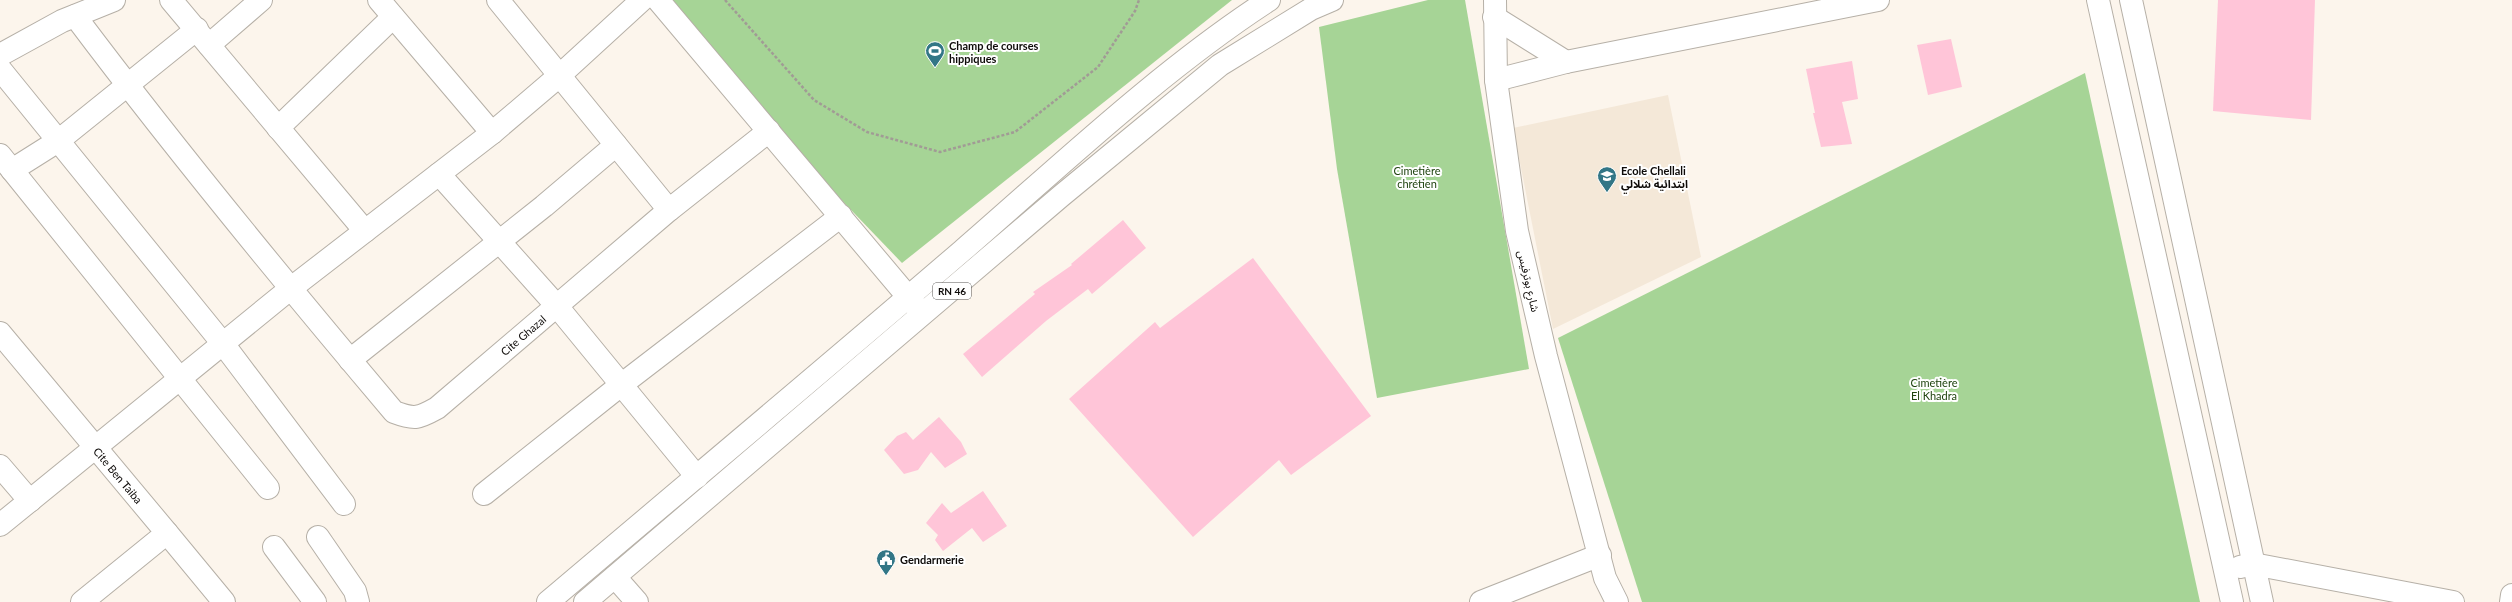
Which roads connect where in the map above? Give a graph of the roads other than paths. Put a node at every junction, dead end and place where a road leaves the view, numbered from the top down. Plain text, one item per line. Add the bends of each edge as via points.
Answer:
1 (114, 0) edge
2 (172, 0) edge
3 (261, 0) edge
4 (379, 0) edge
5 (498, 0) edge
6 (642, 0) edge
7 (658, 0) edge
8 (1269, 0) edge
9 (1332, 0) edge
10 (1878, 0) edge
11 (2098, 0) edge
12 (2131, 0) edge
13 (1495, 8) edge
14 (75, 16) junction
15 (393, 17) junction
16 (203, 37) junction
17 (0, 55) edge
18 (1566, 62) junction
19 (0, 69) edge
20 (559, 76) junction
21 (1496, 80) junction
22 (128, 86) junction
23 (278, 128) junction
24 (770, 131) junction
25 (492, 133) junction
26 (58, 141) junction
27 (616, 144) junction
28 (6, 163) edge
29 (439, 174) junction
30 (669, 210) junction
31 (841, 216) junction
32 (365, 231) junction
33 (498, 241) junction
34 (290, 290) junction
35 (908, 297) junction
36 (556, 305) junction
37 (925, 314) junction
38 (0, 333) edge
39 (224, 345) junction
40 (350, 360) junction
41 (181, 378) junction
42 (621, 385) junction
43 (96, 447) junction
44 (0, 466) edge
45 (697, 477) junction
46 (268, 488) dead end
47 (484, 494) dead end
48 (30, 501) junction
49 (344, 504) dead end
50 (0, 525) edge
51 (167, 533) junction
52 (318, 537) dead end
53 (274, 547) dead end
54 (1600, 555) junction
55 (2253, 564) junction
56 (2225, 570) junction
57 (615, 577) junction
58 (1606, 578) junction
59 (2512, 595) edge
60 (82, 602) edge
61 (224, 602) edge
62 (315, 602) edge
63 (358, 602) edge
64 (548, 602) edge
65 (585, 602) edge
66 (637, 602) edge
67 (1482, 602) edge
68 (1604, 602) edge
69 (1617, 602) edge
70 (2232, 602) edge
71 (2262, 602) edge
72 (2453, 602) edge
73 (2511, 602) edge

1 - 14 main road
2 - 16 main road
3 - 16 main road
4 - 15 main road
5 - 20 main road
6 - 20 main road
7 - 24 main road
8 - 35 main road, RN 46 via 1195,53 1118,116
9 - 37 main road, RN 46 via 1311,9 1220,65 1061,196
10 - 18 main road
11 - 56 main road
12 - 55 main road
13 - 18 main road
13 - 21 main road, شارع بوترفيس
14 - 17 main road
14 - 22 main road, Cite Ghazal
15 - 23 main road
15 - 25 main road
16 - 22 main road
16 - 23 main road
18 - 21 main road
19 - 26 main road
20 - 25 main road
20 - 27 main road
21 - 54 main road, شارع بوترفيس via 1517,231 1546,356
22 - 26 main road
22 - 34 main road, Cite Ghazal
23 - 32 main road
24 - 30 main road, Cite Ghazal
24 - 31 main road
25 - 29 main road
26 - 28 main road
26 - 39 main road
27 - 30 main road
27 - 33 main road via 544,206
28 - 41 main road
29 - 32 main road
29 - 33 main road
30 - 36 main road, Cite Ghazal
31 - 35 main road
31 - 42 main road
32 - 34 main road
33 - 36 main road
33 - 40 main road
34 - 39 main road
34 - 40 main road, Cite Ghazal
35 - 37 main road via 919,311
35 - 45 main road, RN 46
36 - 40 main road, Cite Ghazal via 437,408 420,418 409,418 394,412
36 - 42 main road
37 - 57 main road, RN 46
38 - 43 main road, Cite Ben Taiba
39 - 41 main road
39 - 49 main road
41 - 43 main road
41 - 46 main road
42 - 45 main road
42 - 47 main road
43 - 48 main road
43 - 51 main road, Cite Ben Taiba
44 - 48 main road
45 - 64 main road, RN 46
48 - 50 main road
51 - 60 main road
51 - 61 main road, Cite Ben Taiba
52 - 63 main road via 355,591
53 - 62 main road
54 - 58 main road, شارع بوترفيس
54 - 67 main road
55 - 56 main road
55 - 71 main road
55 - 72 main road
56 - 70 main road
57 - 65 main road, RN 46
57 - 66 main road
58 - 68 main road
58 - 69 main road
59 - 73 main road

